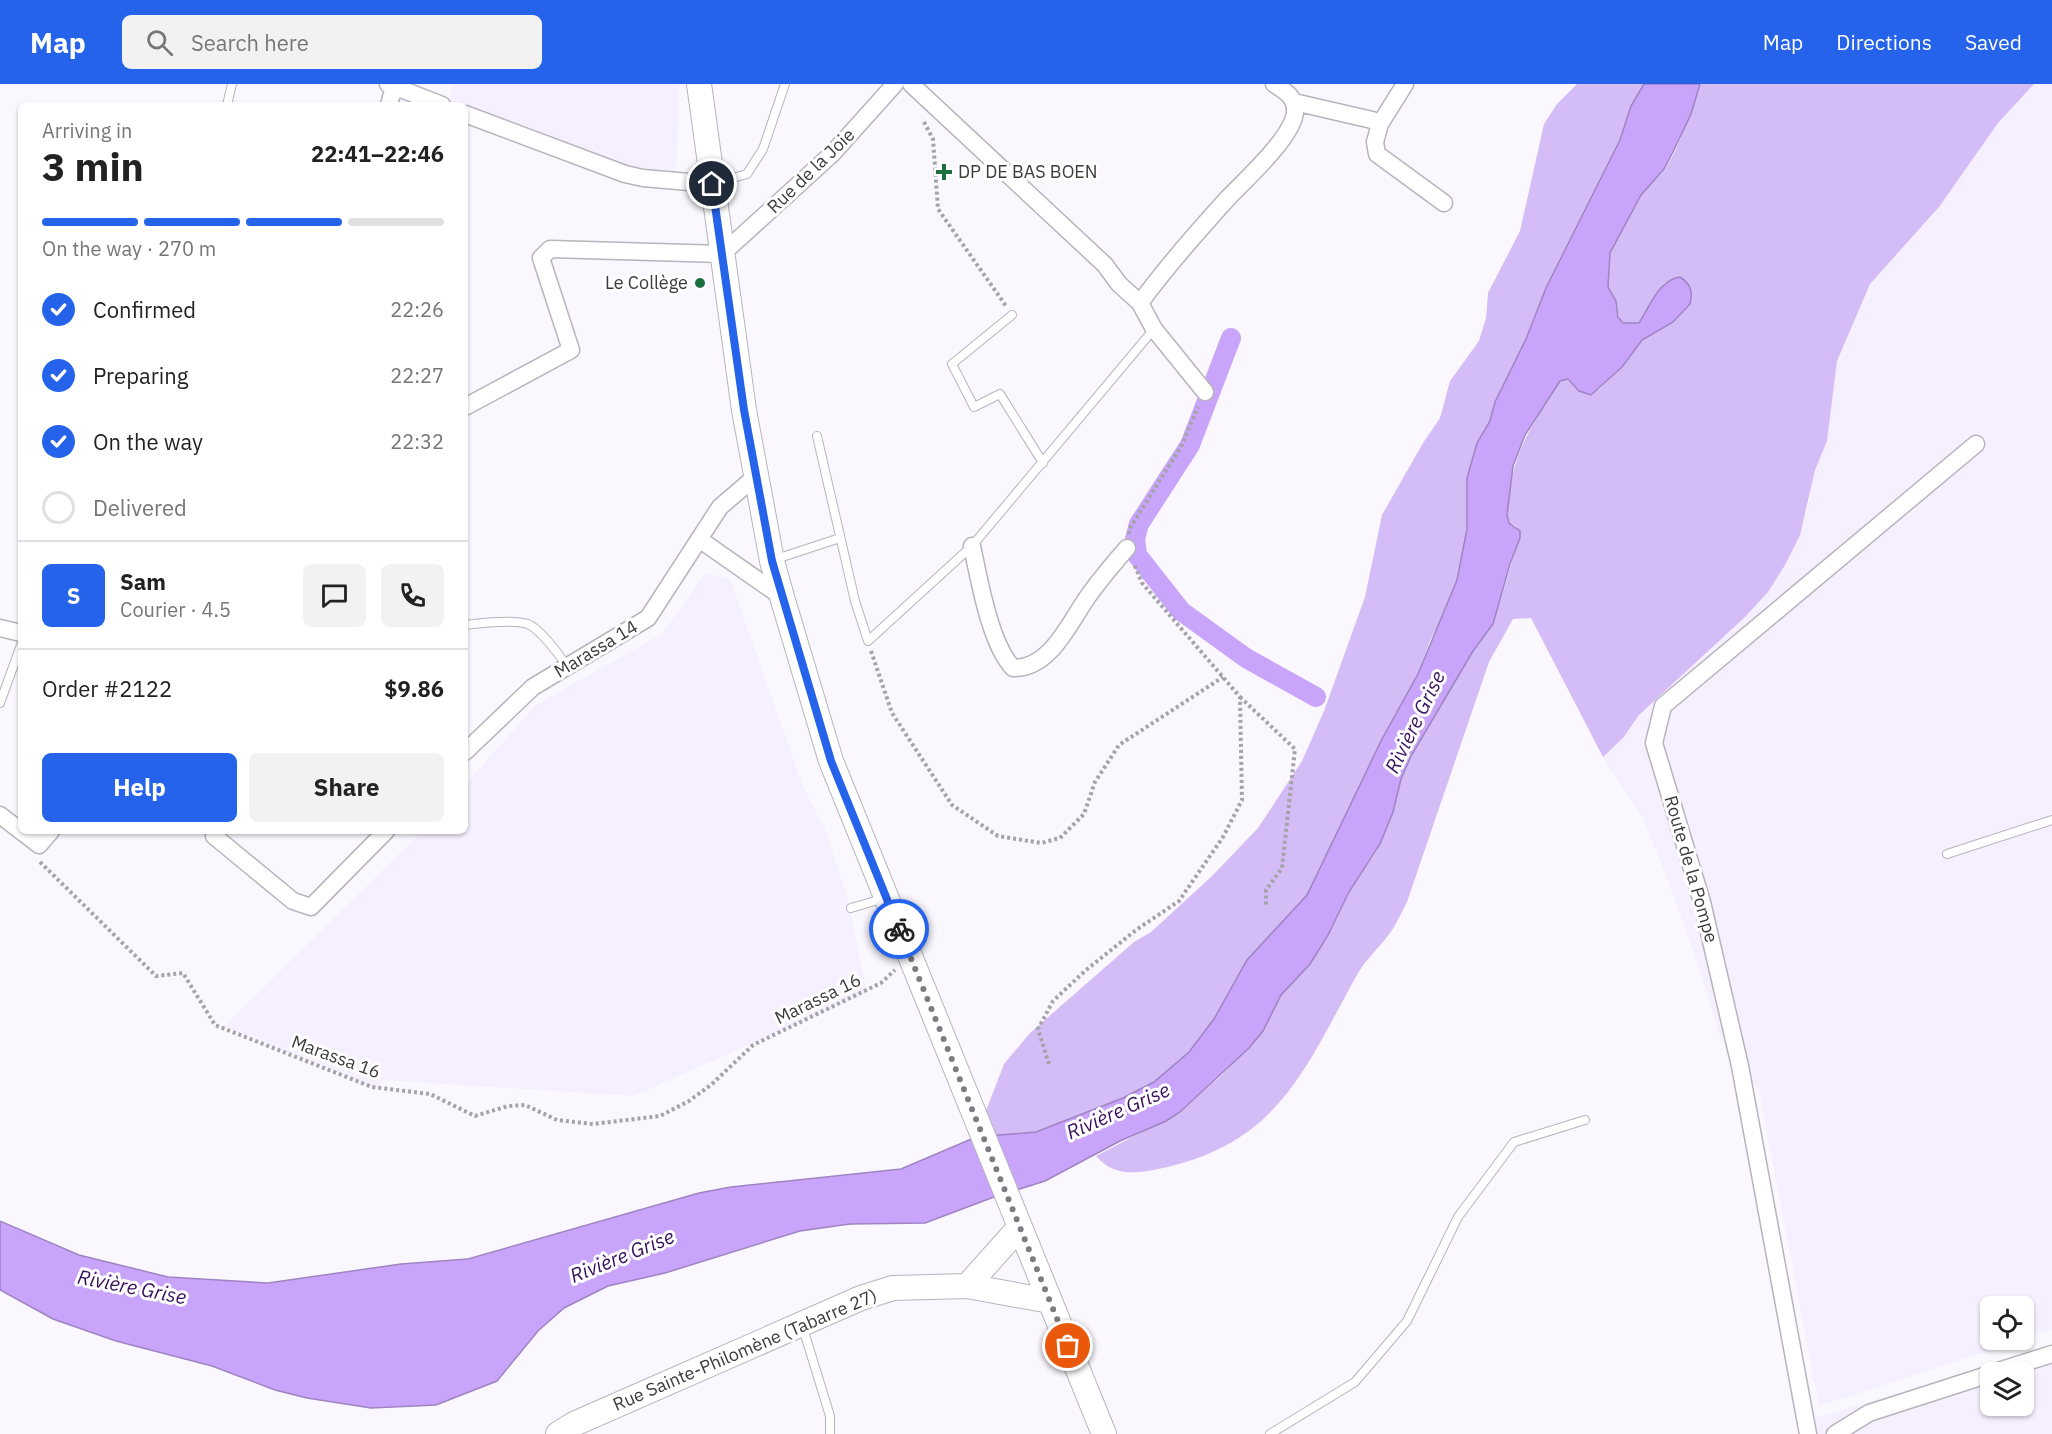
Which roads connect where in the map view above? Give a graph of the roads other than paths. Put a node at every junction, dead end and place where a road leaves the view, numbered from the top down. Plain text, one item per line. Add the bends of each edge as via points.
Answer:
1 (232, 84) edge
2 (699, 84) edge
3 (785, 84) edge
4 (895, 84) edge
5 (911, 84) edge
6 (1274, 84) edge
7 (1405, 84) edge
8 (391, 85) edge
9 (228, 102) edge
10 (388, 102) edge
11 (434, 102) edge
12 (1294, 102) junction
13 (468, 115) edge
14 (1380, 124) junction
15 (712, 184) junction
16 (1444, 204) dead end
17 (722, 254) junction
18 (1140, 303) junction
19 (1012, 315) road end
20 (1154, 329) junction
21 (1205, 393) road end
22 (468, 405) edge
23 (817, 436) dead end
24 (1976, 444) dead end
25 (1043, 463) junction
26 (755, 477) junction
27 (840, 538) junction
28 (699, 539) junction
29 (972, 546) junction
30 (1127, 548) road end
31 (772, 561) junction
32 (782, 597) junction
33 (468, 625) edge
34 (0, 628) edge
35 (18, 632) edge
36 (18, 653) edge
37 (567, 666) junction
38 (0, 703) edge
39 (468, 749) edge
40 (0, 815) edge
41 (2052, 820) edge
42 (18, 829) edge
43 (25, 834) edge
44 (48, 834) edge
45 (383, 834) edge
46 (214, 836) dead end
47 (1947, 854) dead end
48 (886, 897) junction
49 (850, 908) dead end
50 (1585, 1120) dead end
51 (1017, 1224) junction
52 (966, 1286) junction
53 (1050, 1302) junction
54 (802, 1323) junction
55 (2052, 1354) edge
56 (2027, 1362) edge
57 (1980, 1377) edge
58 (569, 1431) edge
59 (830, 1434) edge
60 (1104, 1434) edge
61 (1270, 1434) edge
62 (1808, 1434) edge
63 (1835, 1434) edge

1 - 9 lane
2 - 15 main road
3 - 15 lane via 763,149 747,174
4 - 17 street, Rue de la Joie via 833,153
5 - 18 street via 1105,265
6 - 12 street via 1290,94
7 - 14 street
8 - 10 street
8 - 11 street
12 - 14 street
12 - 18 street via 1292,122 1268,158 1228,198
13 - 15 street via 625,174
14 - 16 street via 1375,142 1377,154
15 - 17 main road
17 - 22 street via 550,249 541,258 571,351
17 - 26 main road
18 - 20 street
19 - 25 lane via 952,364 974,407 1000,394
20 - 21 street
20 - 25 lane
23 - 27 lane
24 - 62 street, Route de la Pompe via 1663,706 1654,743 1702,902 1737,1055
25 - 29 lane
26 - 28 street, Marassa 14 via 720,507
26 - 31 main road
27 - 29 lane via 868,641
27 - 31 lane
28 - 32 street
28 - 37 street, Marassa 14 via 648,618
29 - 30 street via 1000,648 1012,668 1023,668 1055,645
31 - 32 main road
32 - 48 main road via 831,761
33 - 37 lane via 485,622 529,624
34 - 35 street
36 - 38 lane
37 - 39 street, Marassa 14 via 533,687
40 - 42 street
41 - 47 lane
43 - 44 street via 39,845
45 - 46 street via 310,907 293,902
48 - 49 lane
48 - 51 main road
50 - 61 lane via 1514,1142 1458,1217 1407,1321 1355,1382
51 - 52 main road
51 - 53 main road
52 - 53 main road, Rue Sainte-Philomène (Tabarre 27)
52 - 54 main road, Rue Sainte-Philomène (Tabarre 27) via 893,1288
53 - 60 main road
54 - 58 main road, Rue Sainte-Philomène (Tabarre 27)
54 - 59 lane via 830,1416
55 - 56 street
57 - 63 street via 1869,1413

